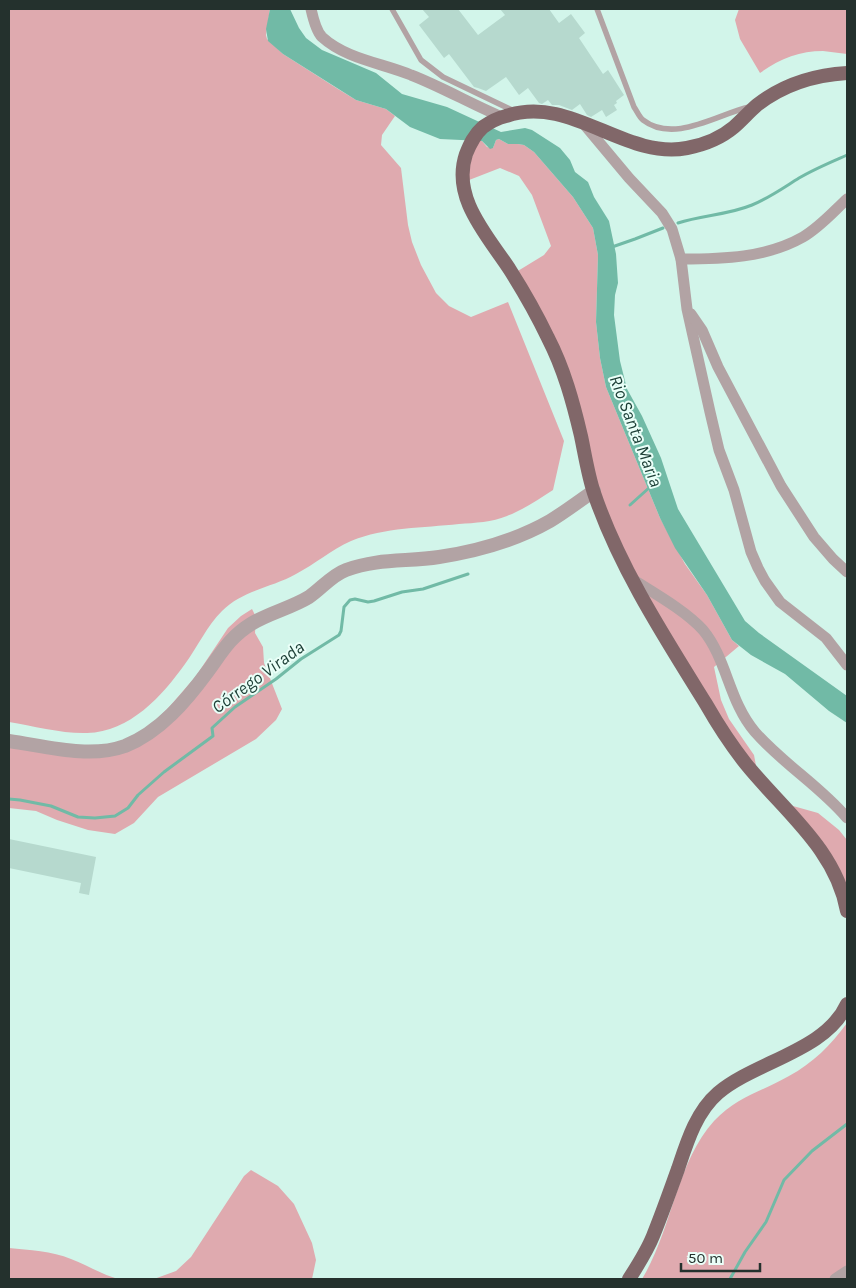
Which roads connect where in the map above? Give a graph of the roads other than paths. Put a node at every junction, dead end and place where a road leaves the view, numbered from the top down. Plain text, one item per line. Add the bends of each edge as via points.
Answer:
1 (311, 9) edge
2 (392, 9) edge
3 (597, 9) edge
4 (847, 73) edge
5 (756, 106) junction
6 (516, 112) junction
7 (496, 120) junction
8 (583, 123) junction
9 (847, 199) edge
10 (681, 259) junction
11 (687, 310) junction
12 (594, 491) junction
13 (847, 572) edge
14 (632, 579) junction
15 (847, 665) edge
16 (9, 741) edge
17 (847, 818) edge
18 (847, 911) edge
19 (847, 1004) edge
20 (847, 1272) edge
21 (629, 1279) edge
22 (835, 1279) edge

1 - 7 street via 320,35 339,49 411,75
2 - 6 lane via 421,60 443,77
3 - 5 lane via 634,107 642,119 654,126 686,129
4 - 5 main road via 825,74 789,85
5 - 8 main road via 733,128 688,148 653,148
6 - 7 main road
6 - 8 main road via 544,111
7 - 12 main road via 470,142 461,170 463,187 470,207 529,301 565,376
8 - 10 street via 662,213 672,229
9 - 10 street via 819,226 787,244 734,258
10 - 11 street
11 - 13 street via 702,330 781,486 814,537
11 - 15 street via 719,450 758,568 780,602 826,638
12 - 14 main road
12 - 16 street via 550,521 480,550 436,558 369,563 343,571 309,597 251,624 235,636 182,704 144,736 125,746 105,752 83,752
14 - 17 street via 704,631 736,704 754,731 785,763 835,803
14 - 18 main road via 727,739 822,852
19 - 21 main road via 843,1014 822,1035 736,1080 717,1093 701,1112 652,1238
20 - 22 street

